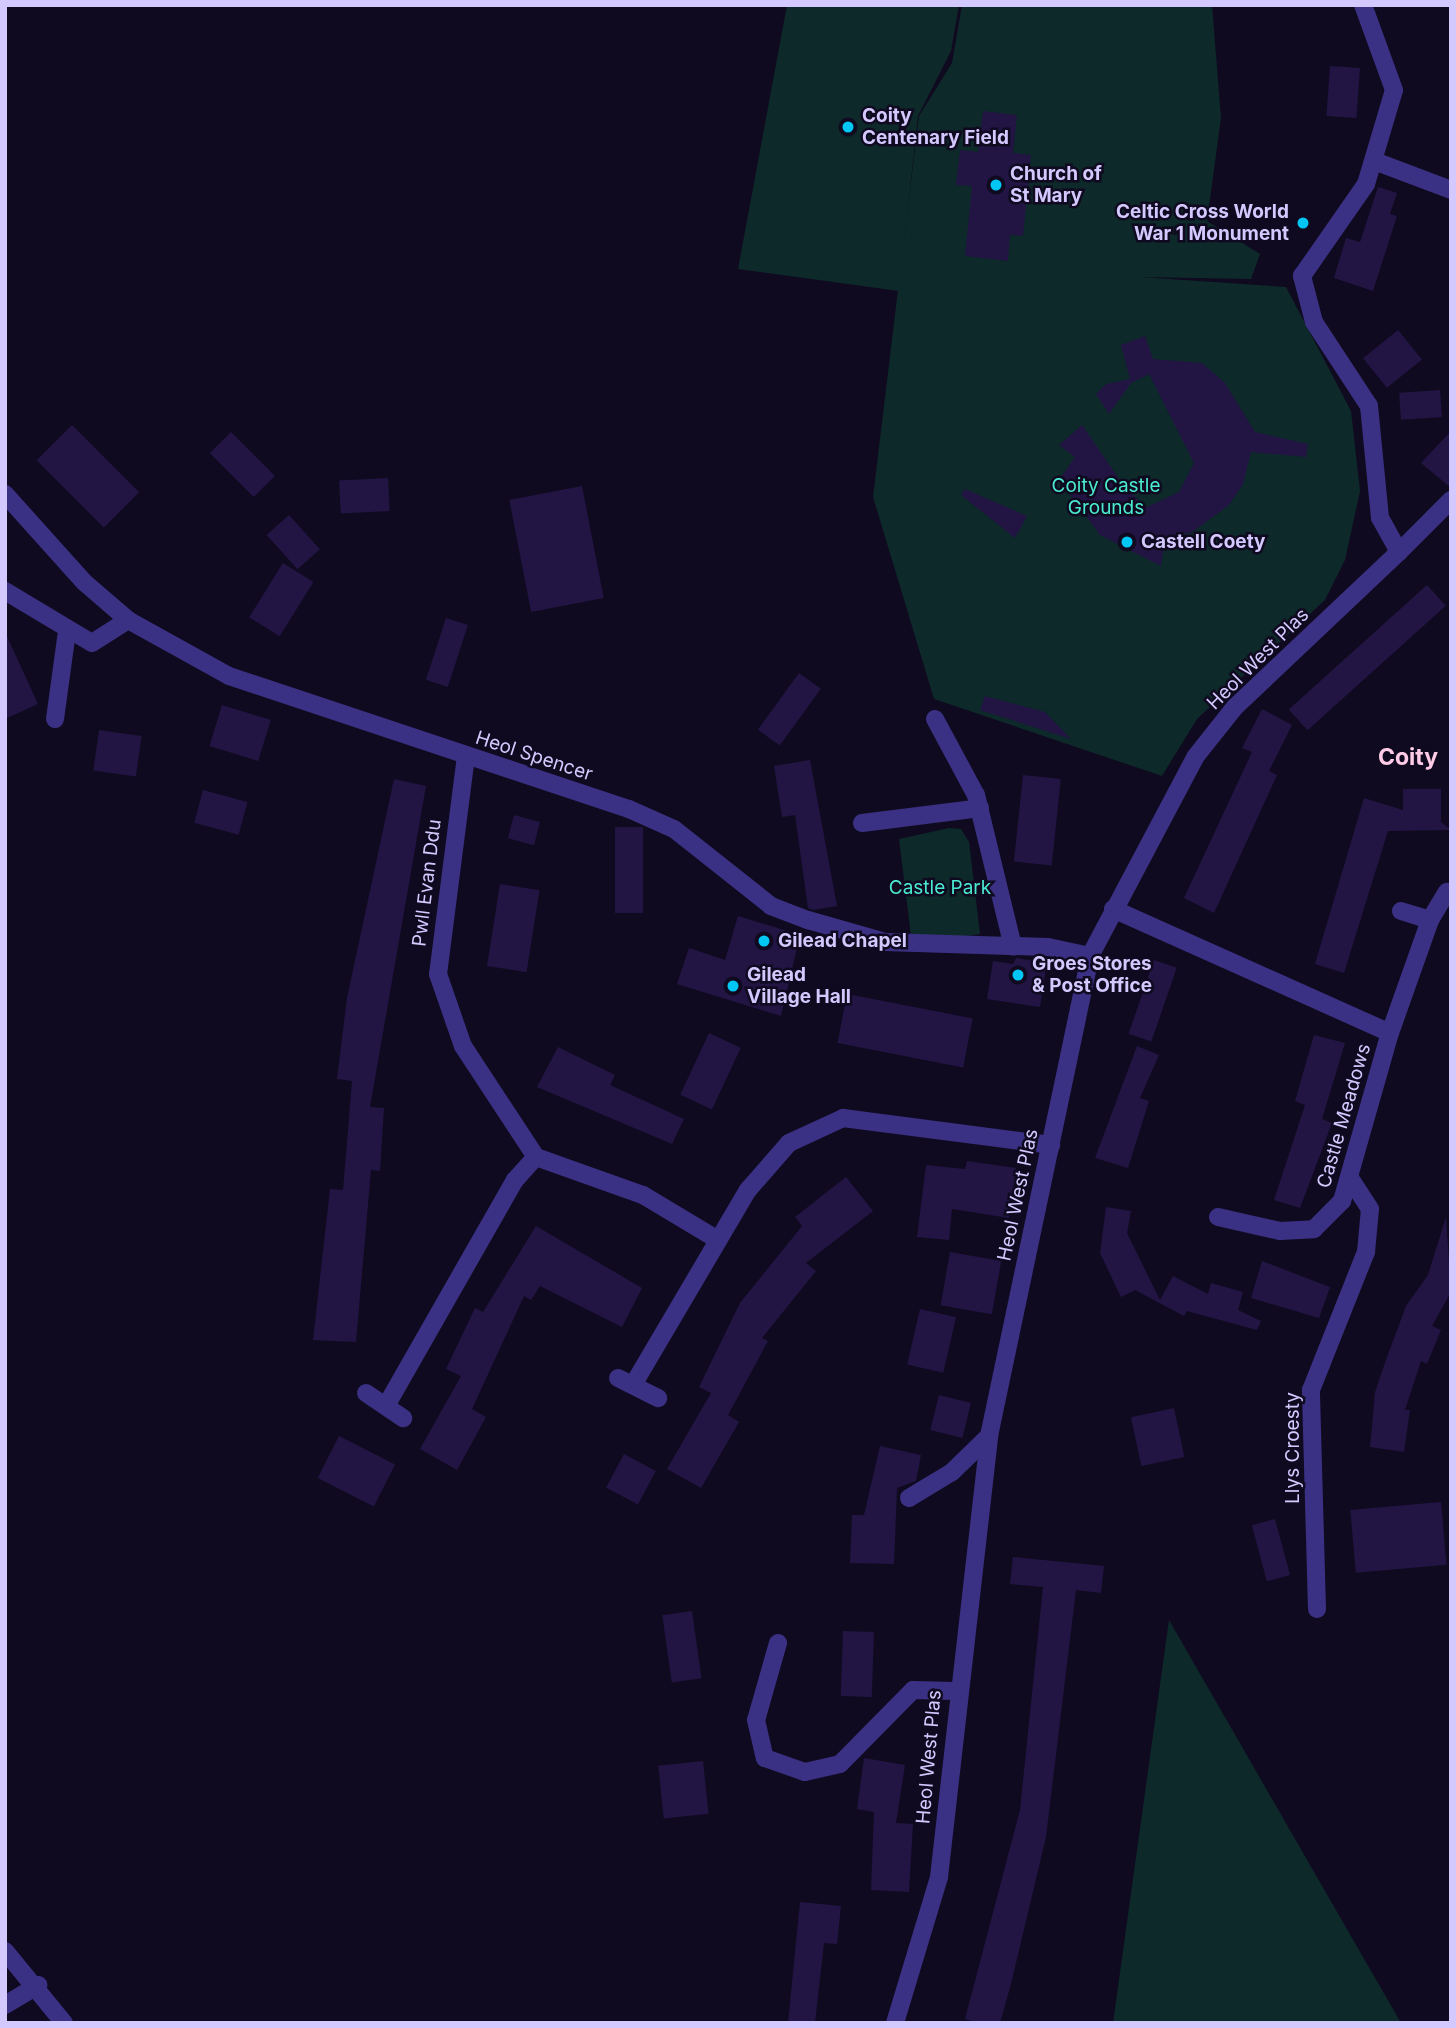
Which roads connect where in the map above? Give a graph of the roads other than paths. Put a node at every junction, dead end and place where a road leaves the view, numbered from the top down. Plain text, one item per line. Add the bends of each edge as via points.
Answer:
1 (1363, 5) edge
2 (1377, 162) junction
3 (1451, 190) edge
4 (5, 494) edge
5 (1451, 500) edge
6 (1398, 552) junction
7 (5, 591) edge
8 (128, 620) junction
9 (67, 631) junction
10 (55, 719) dead end
11 (935, 719) dead end
12 (467, 756) junction
13 (980, 808) junction
14 (862, 822) dead end
15 (1447, 892) dead end
16 (1113, 909) junction
17 (1401, 911) dead end
18 (1430, 920) junction
19 (1013, 947) junction
20 (1090, 956) junction
21 (1390, 1032) junction
22 (1051, 1145) junction
23 (536, 1157) junction
24 (1349, 1177) junction
25 (1218, 1217) dead end
26 (718, 1240) junction
27 (366, 1393) dead end
28 (658, 1398) dead end
29 (386, 1406) junction
30 (404, 1418) dead end
31 (989, 1436) junction
32 (909, 1497) dead end
33 (1317, 1609) dead end
34 (778, 1643) dead end
35 (956, 1691) junction
36 (5, 1951) edge
37 (38, 1985) junction
38 (5, 2005) edge
39 (65, 2023) edge
40 (895, 2023) edge

1 - 2 street via 1394,90
2 - 3 street
2 - 6 street via 1303,276 1314,322 1369,406 1380,518
4 - 8 street, Heol Spencer via 84,582
5 - 6 street, Heol West Plas
6 - 16 street, Heol West Plas via 1236,707 1195,756
7 - 9 street
8 - 9 street via 92,643
8 - 12 street, Heol Spencer via 229,676
9 - 10 street
11 - 13 street
12 - 19 street, Heol Spencer via 674,830 771,906 808,920 885,942
12 - 23 street, Pwll Evan Ddu via 438,974 463,1046
13 - 14 street
13 - 19 street
15 - 18 street, Castle Meadows
16 - 20 street, Heol West Plas
16 - 21 street, Castle Meadows
17 - 18 street
18 - 21 street, Castle Meadows
19 - 20 street, Heol Spencer
20 - 22 street, Heol West Plas
21 - 24 street, Castle Meadows
22 - 26 street via 844,1118 789,1143 748,1190
22 - 31 street, Heol West Plas
23 - 26 street via 643,1195
23 - 29 street via 515,1180
24 - 25 street, Castle Meadows via 1342,1201 1314,1229 1280,1231
24 - 33 street, Llys Croesty via 1370,1209 1366,1252 1311,1390
26 - 28 street via 626,1381
27 - 29 street
29 - 30 street
31 - 32 street via 952,1472
31 - 35 street, Heol West Plas
34 - 35 street via 756,1720 765,1758 805,1772 840,1764 914,1690
35 - 40 street, Heol West Plas via 939,1877
36 - 37 street
37 - 38 street
37 - 39 street

